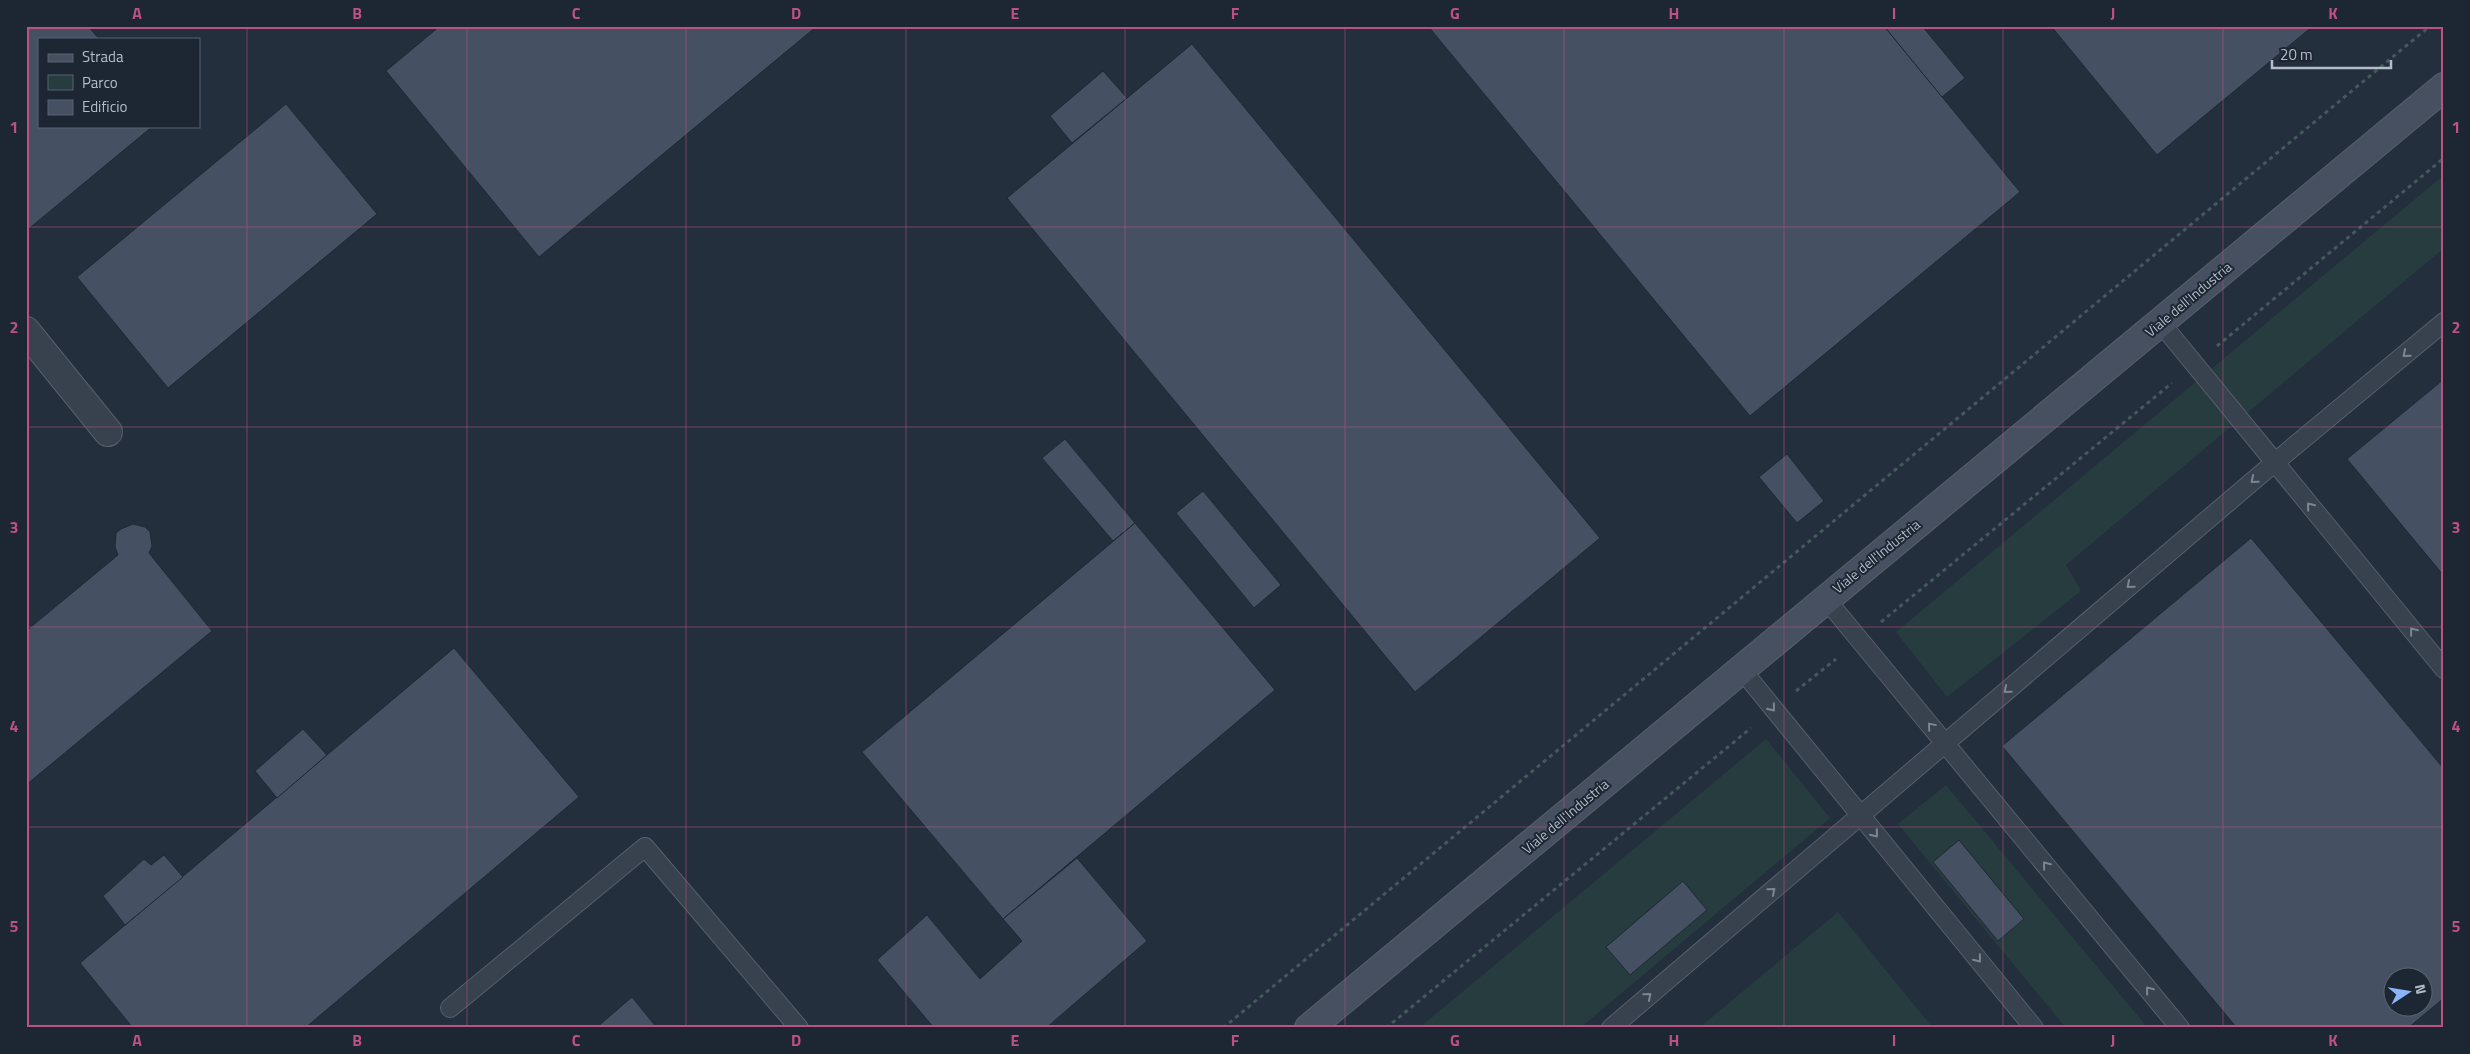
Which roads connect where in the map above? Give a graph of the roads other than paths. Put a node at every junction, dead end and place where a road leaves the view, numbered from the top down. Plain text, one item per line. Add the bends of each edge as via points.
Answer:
1 (2444, 87) edge
2 (2160, 322) junction
3 (2444, 322) edge
4 (26, 331) edge
5 (108, 432) dead end
6 (2274, 462) junction
7 (1825, 598) junction
8 (2444, 669) edge
9 (1742, 670) junction
10 (1945, 742) junction
11 (1860, 815) junction
12 (450, 1008) dead end
13 (799, 1028) edge
14 (1309, 1028) edge
15 (1611, 1028) edge
16 (2034, 1028) edge
17 (2180, 1028) edge

1 - 2 street, Viale dell'Industria
2 - 6 lane
2 - 7 street, Viale dell'Industria
3 -> 6 lane
4 - 5 street
8 -> 6 lane
6 -> 10 lane
7 - 9 street, Viale dell'Industria
10 -> 7 lane
9 -> 11 lane
9 - 14 street, Viale dell'Industria
10 - 11 lane
17 -> 10 lane
15 -> 11 lane
11 -> 16 lane
12 - 13 lane via 645,847

